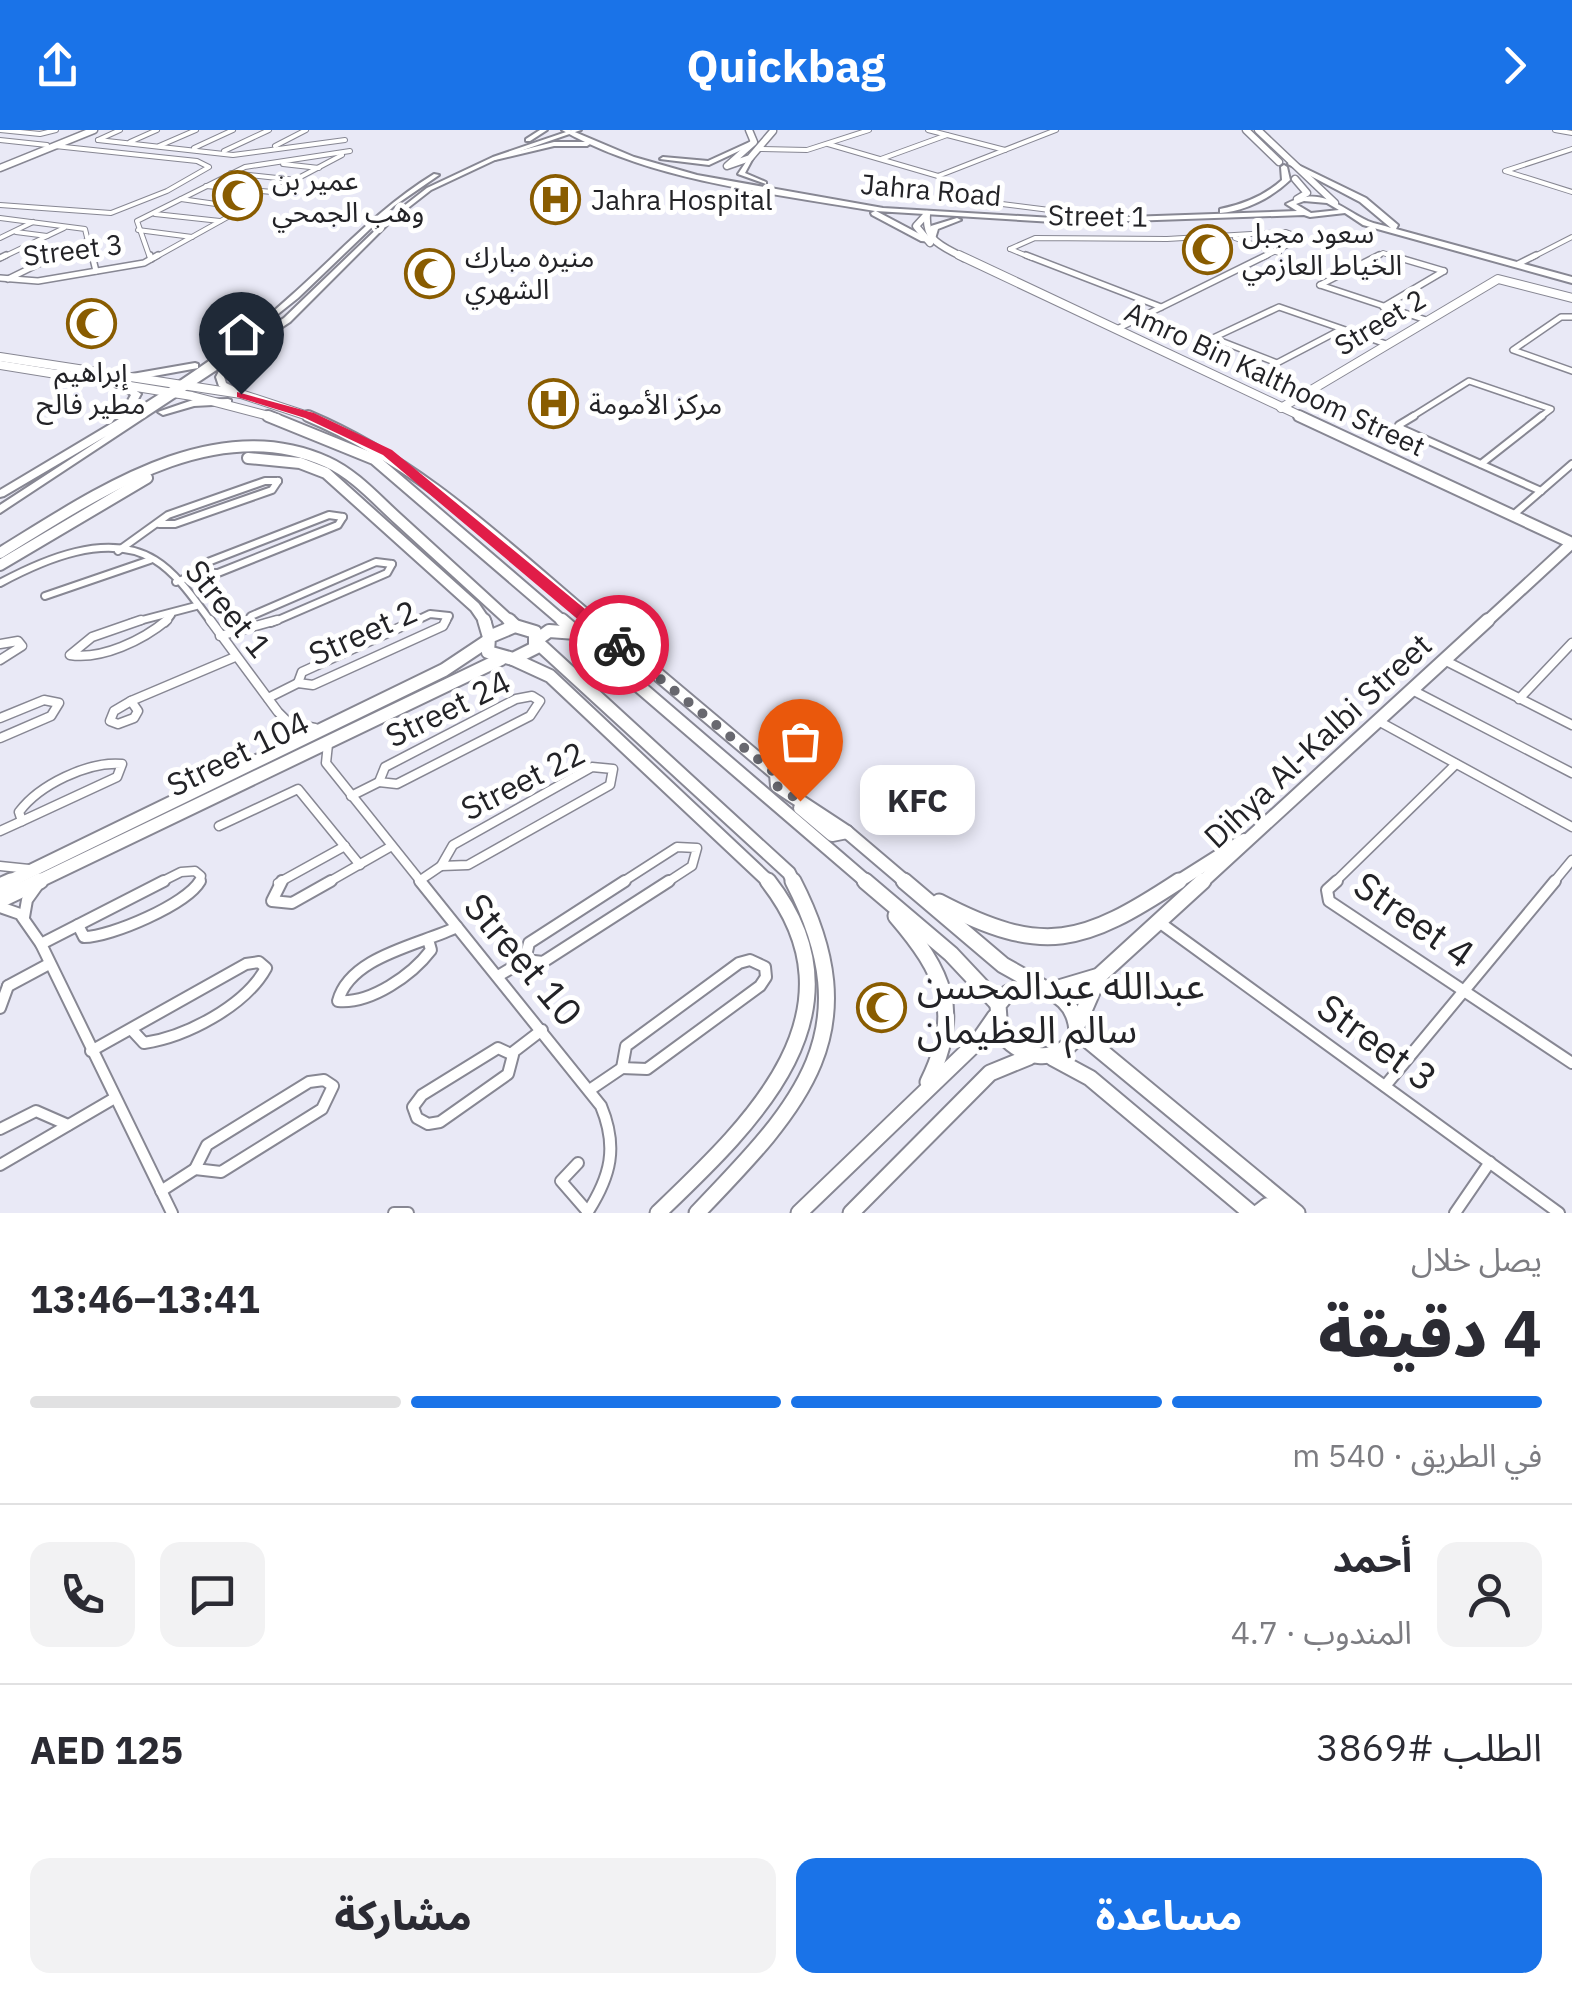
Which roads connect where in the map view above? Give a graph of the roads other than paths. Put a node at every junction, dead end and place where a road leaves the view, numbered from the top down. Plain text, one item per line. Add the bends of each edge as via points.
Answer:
1 (0, 130) edge
2 (56, 130) edge
3 (84, 130) edge
4 (94, 130) edge
5 (120, 130) edge
6 (157, 130) edge
7 (196, 130) edge
8 (233, 130) edge
9 (269, 130) edge
10 (306, 130) edge
11 (337, 130) edge
12 (544, 130) edge
13 (750, 130) edge
14 (775, 130) edge
15 (847, 130) edge
16 (869, 130) edge
17 (928, 130) edge
18 (1053, 130) edge
19 (1246, 130) edge
20 (1258, 130) edge
21 (1555, 130) edge
22 (18, 131) edge
23 (576, 132) edge
24 (859, 133) junction
25 (1572, 134) edge
26 (946, 135) junction
27 (0, 140) edge
28 (345, 140) junction
29 (528, 140) junction
30 (126, 143) junction
31 (828, 144) junction
32 (51, 145) junction
33 (757, 146) junction
34 (158, 147) junction
35 (604, 147) junction
36 (1572, 149) edge
37 (193, 150) junction
38 (1005, 150) junction
39 (266, 151) junction
40 (350, 151) junction
41 (204, 152) junction
42 (220, 153) junction
43 (643, 156) junction
44 (494, 158) junction
45 (750, 158) junction
46 (180, 159) junction
47 (880, 159) junction
48 (187, 160) junction
49 (270, 162) junction
50 (1287, 165) junction
51 (0, 166) edge
52 (462, 167) junction
53 (319, 168) junction
54 (232, 173) junction
55 (938, 176) junction
56 (296, 180) junction
57 (206, 186) junction
58 (174, 188) junction
59 (197, 190) junction
60 (167, 191) junction
61 (1572, 192) edge
62 (190, 194) junction
63 (818, 195) junction
64 (398, 197) junction
65 (180, 199) junction
66 (1294, 200) junction
67 (0, 204) edge
68 (1335, 204) junction
69 (845, 205) junction
70 (916, 207) junction
71 (1342, 212) junction
72 (66, 213) junction
73 (152, 213) junction
74 (1212, 213) junction
75 (1303, 213) junction
76 (74, 214) junction
77 (927, 214) junction
78 (1089, 215) junction
79 (1003, 216) junction
80 (1316, 216) junction
81 (0, 218) edge
82 (220, 221) junction
83 (388, 221) junction
84 (33, 222) junction
85 (43, 224) junction
86 (51, 224) junction
87 (67, 226) junction
88 (138, 230) junction
89 (12, 232) junction
90 (46, 236) junction
91 (192, 236) junction
92 (1231, 237) junction
93 (1572, 237) edge
94 (0, 238) edge
95 (88, 240) junction
96 (928, 240) junction
97 (1440, 245) junction
98 (1279, 252) junction
99 (1478, 257) junction
100 (0, 258) edge
101 (152, 260) junction
102 (1518, 264) junction
103 (96, 271) junction
104 (4, 279) edge
105 (1572, 280) edge
106 (1572, 288) edge
107 (1572, 298) edge
108 (1161, 307) junction
109 (1384, 307) junction
110 (274, 316) junction
111 (1572, 317) edge
112 (290, 318) junction
113 (1426, 320) junction
114 (1116, 329) junction
115 (1342, 329) junction
116 (1386, 344) junction
117 (220, 355) junction
118 (0, 357) edge
119 (231, 362) junction
120 (0, 365) edge
121 (1572, 371) edge
122 (132, 377) junction
123 (121, 384) junction
124 (184, 388) junction
125 (165, 391) junction
126 (241, 394) junction
127 (228, 402) junction
128 (1282, 408) junction
129 (122, 418) junction
130 (112, 439) junction
131 (1481, 464) junction
132 (1572, 464) edge
133 (1541, 491) junction
134 (0, 494) edge
135 (416, 494) junction
136 (0, 510) edge
137 (1512, 516) junction
138 (471, 519) junction
139 (159, 524) junction
140 (1572, 543) edge
141 (118, 551) junction
142 (0, 553) edge
143 (439, 557) junction
144 (152, 559) junction
145 (425, 562) junction
146 (0, 564) edge
147 (199, 573) junction
148 (1, 581) edge
149 (176, 582) junction
150 (46, 596) dead end
151 (543, 604) junction
152 (196, 606) junction
153 (171, 616) junction
154 (244, 626) junction
155 (519, 626) junction
156 (579, 634) junction
157 (220, 636) junction
158 (487, 640) junction
159 (538, 641) junction
160 (0, 644) edge
161 (1570, 647) edge
162 (235, 657) junction
163 (507, 659) junction
164 (0, 660) edge
165 (1446, 660) junction
166 (435, 674) junction
167 (298, 684) junction
168 (1414, 692) junction
169 (268, 698) junction
170 (415, 698) junction
171 (1519, 698) junction
172 (131, 701) dead end
173 (0, 718) edge
174 (1380, 722) junction
175 (289, 723) junction
176 (1572, 725) edge
177 (324, 728) junction
178 (338, 735) junction
179 (0, 738) edge
180 (284, 756) junction
181 (326, 762) junction
182 (674, 764) junction
183 (1456, 764) junction
184 (1572, 772) edge
185 (657, 774) junction
186 (688, 778) junction
187 (379, 782) junction
188 (672, 788) junction
189 (760, 792) junction
190 (351, 796) junction
191 (173, 802) junction
192 (22, 821) junction
193 (220, 826) dead end
194 (1572, 827) edge
195 (1265, 828) junction
196 (0, 831) edge
197 (847, 832) junction
198 (136, 834) junction
199 (345, 846) junction
200 (390, 848) junction
201 (1572, 860) edge
202 (360, 865) junction
203 (0, 866) edge
204 (442, 866) junction
205 (33, 869) junction
206 (48, 876) junction
207 (419, 881) junction
208 (906, 882) junction
209 (866, 883) junction
210 (0, 886) edge
211 (0, 904) edge
212 (24, 917) junction
213 (1160, 922) junction
214 (78, 925) junction
215 (457, 927) junction
216 (40, 944) junction
217 (429, 944) junction
218 (524, 960) junction
219 (49, 964) junction
220 (498, 976) junction
221 (1099, 976) junction
222 (4, 983) edge
223 (1047, 989) junction
224 (1464, 992) junction
225 (0, 1008) edge
226 (996, 1010) junction
227 (1078, 1029) junction
228 (132, 1030) junction
229 (542, 1030) junction
230 (91, 1051) junction
231 (512, 1052) junction
232 (1030, 1056) junction
233 (1053, 1058) junction
234 (1572, 1063) edge
235 (622, 1068) junction
236 (1385, 1086) junction
237 (591, 1089) junction
238 (921, 1094) junction
239 (114, 1100) junction
240 (68, 1124) junction
241 (0, 1129) edge
242 (578, 1162) dead end
243 (1490, 1162) junction
244 (0, 1164) edge
245 (195, 1169) junction
246 (161, 1191) junction
247 (172, 1213) edge
248 (394, 1213) edge
249 (408, 1213) edge
250 (587, 1213) edge
251 (658, 1213) edge
252 (696, 1213) edge
253 (799, 1213) edge
254 (851, 1213) edge
255 (1254, 1213) edge
256 (1279, 1213) edge
257 (1297, 1213) edge
258 (1455, 1213) edge
259 (1558, 1213) edge

1 - 22 street
2 - 22 street
3 - 32 street
4 - 32 street
5 - 30 street via 98,140
6 - 30 street
7 - 34 street
8 - 37 street
9 - 42 street
10 - 39 street
11 - 28 street
12 - 29 highway
13 - 14 street
13 - 33 street
14 - 33 street
15 - 24 street
16 - 24 street
17 - 26 street
18 - 38 street
19 - 50 street
20 - 50 street
21 - 25 street
23 - 29 main road
23 - 35 highway, Jahra Road
23 - 43 highway, Jahra Road
23 - 44 main road
24 - 31 street
26 - 38 street
26 - 47 street
27 - 32 street
28 - 39 street
28 - 40 street
29 - 52 main road
30 - 34 street
31 - 33 street via 798,151
31 - 47 street
32 - 46 street
32 - 51 street
33 - 43 highway via 709,163
33 - 45 street
33 - 45 street via 725,165
34 - 37 street
35 - 44 highway via 554,144
35 - 69 highway, Jahra Road via 696,177
36 - 61 street via 1505,169
37 - 41 street
37 - 46 street
38 - 55 street
39 - 42 street
40 - 49 street
40 - 53 street
41 - 42 street
41 - 48 street
43 - 63 highway, Jahra Road
44 - 52 main road
45 - 63 highway via 741,168 745,177
46 - 48 street
47 - 55 street
48 - 58 street via 208,167
49 - 53 street
49 - 54 street
50 - 66 street via 1307,193
50 - 68 street
50 - 74 highway via 1286,180 1274,190 1248,205
50 - 97 highway via 1363,200 1392,226
52 - 64 main road
52 - 83 main road
53 - 56 street
54 - 56 street
54 - 57 street
55 - 78 street via 954,198
56 - 57 street via 266,193
57 - 59 street
58 - 59 street
58 - 60 street
59 - 62 street
60 - 62 street
60 - 76 street via 119,212
62 - 65 street
63 - 70 highway, Jahra Road
64 - 83 main road via 412,197
64 - 110 main road
65 - 73 street
65 - 82 street via 244,207
66 - 68 highway, Jahra Road
66 - 74 highway, Jahra Road
66 - 75 highway via 1290,206
67 - 72 street
68 - 71 highway
69 - 77 highway, Jahra Road
69 - 96 highway
70 - 77 highway
70 - 79 highway, Jahra Road
71 - 80 highway
71 - 97 highway
72 - 76 street
72 - 85 street
73 - 82 street
73 - 88 street via 136,222
74 - 78 highway, Jahra Road
75 - 79 highway, Jahra Road via 1156,221
75 - 80 highway, Jahra Road
76 - 86 street
77 - 79 highway, Jahra Road
77 - 96 street
78 - 79 highway, Jahra Road
79 - 96 highway via 941,224
80 - 97 highway
81 - 84 street
82 - 91 street
83 - 112 main road
84 - 85 street
84 - 89 street
85 - 86 street
86 - 87 street
87 - 90 street, Street 3
87 - 95 street via 85,229
88 - 91 street
88 - 101 street
89 - 90 street
89 - 94 street
90 - 100 street, Street 3
91 - 101 street
92 - 98 street, Street 1
92 - 98 street, Street 1 via 1301,236
92 - 108 street, Street 1 via 1034,238 1010,247
93 - 102 street
95 - 103 street
95 - 104 street
96 - 114 street, Amro Bin Kalthoom Street
97 - 99 highway
98 - 108 street
99 - 102 highway
99 - 106 highway
101 - 103 street, Street 3
102 - 105 highway
103 - 104 street, Street 3
107 - 113 street, Street 2 via 1504,278
108 - 114 street
109 - 109 street via 1320,285 1386,252 1444,270
109 - 113 street
110 - 112 main road
110 - 117 main road
111 - 121 street via 1513,350
112 - 119 main road
113 - 116 street, Street 2
114 - 128 street, Amro Bin Kalthoom Street
115 - 115 street via 1272,306 1212,338 1277,363
115 - 116 street
116 - 128 street, Street 2
117 - 122 main road via 170,374
117 - 124 main road
118 - 122 street
119 - 124 main road
119 - 126 main road via 222,384
120 - 123 street
122 - 124 street
123 - 125 street
123 - 129 main road via 136,394
124 - 125 main road
124 - 126 street
124 - 127 street
124 - 130 main road
125 - 129 main road
126 - 138 street via 365,440
127 - 130 main road via 174,408
127 - 135 street via 331,437 374,459
128 - 137 street, Amro Bin Kalthoom Street
129 - 134 main road
130 - 136 main road
131 - 131 street via 1402,428 1399,424 1470,381 1551,409
131 - 133 street
132 - 133 street
133 - 137 street
135 - 138 street via 429,491
135 - 151 street
137 - 140 street, Amro Bin Kalthoom Street
138 - 197 street via 776,774 777,786
139 - 139 street via 175,524 279,484 265,480
139 - 141 street
140 - 165 street, Dihya Al-Kalbi Street
141 - 144 street, Street 1
141 - 148 street, Street 1 via 52,559
142 - 143 street via 118,482 190,458 244,450 307,455 339,466
143 - 145 street
143 - 155 street
144 - 149 street, Street 1
144 - 150 street
145 - 146 street via 326,474 300,463 242,458 142,480
145 - 158 street via 475,606 488,626
147 - 147 street via 218,573 344,519 329,515 208,562
147 - 149 street
149 - 152 street, Street 1
151 - 155 street via 541,620
151 - 156 street
152 - 153 street
152 - 157 street, Street 1
153 - 153 street via 154,614 80,644 70,655 82,659 108,650 163,628
154 - 154 street via 261,627 387,573 392,564 358,570 251,616
154 - 157 street
155 - 158 street, Street 104
155 - 159 street
156 - 159 street via 556,630
156 - 189 street
157 - 162 street, Street 1
158 - 163 street via 488,652
158 - 166 street, Street 104
159 - 163 street, Street 104 via 529,653
159 - 182 street
160 - 164 street via 22,646
161 - 171 street
162 - 169 street, Street 1
162 - 172 street
163 - 170 street, Street 104
163 - 185 street via 550,676
165 - 168 street, Dihya Al-Kalbi Street
165 - 171 street
166 - 170 street via 441,681
166 - 177 street, Street 104
167 - 167 street, Street 2 via 313,685 443,626 449,616 430,614 302,672
167 - 169 street, Street 2
168 - 174 street, Dihya Al-Kalbi Street
168 - 184 street
169 - 175 street, Street 1
170 - 178 street, Street 104
171 - 176 street
173 - 179 street via 44,700 60,703 51,716
174 - 183 street
174 - 195 street, Dihya Al-Kalbi Street
175 - 177 street
175 - 180 street
177 - 180 street, Street 104
178 - 180 street, Street 104
178 - 181 street via 326,748
180 - 181 street
180 - 191 street, Street 104
180 - 198 street, Street 104
181 - 190 street, Street 10
182 - 185 street
182 - 186 street
183 - 194 street
183 - 224 street, Street 4 via 1327,896 1332,906
185 - 188 street
186 - 188 street
186 - 252 street via 790,873 808,902 829,978 820,1049 797,1100
187 - 187 street, Street 24 via 397,784 530,716 540,700 516,699 385,767
187 - 190 street, Street 24
188 - 251 street via 770,880 790,911 802,940 805,1004 774,1089
189 - 197 street via 785,798 836,837
189 - 209 street
190 - 200 street, Street 10
191 - 198 street via 138,824
191 - 205 street, Street 104
192 - 192 street via 117,777 122,764 105,763 29,798 19,812
192 - 196 street
193 - 199 street via 298,789
195 - 208 street via 1090,934 1058,941 1002,935
195 - 213 street, Dihya Al-Kalbi Street
197 - 208 street
198 - 206 street, Street 104
199 - 202 street
199 - 202 street via 278,884 272,901 292,904
200 - 202 street
200 - 207 street, Street 10
201 - 224 street
203 - 205 street
204 - 204 street, Street 22 via 468,865 610,785 612,769 592,767 454,845
204 - 207 street, Street 22
205 - 210 street, Street 104
206 - 211 street, Street 104
206 - 212 street via 27,900
207 - 215 street, Street 10
208 - 223 street via 1003,965
209 - 226 street via 950,954
209 - 238 street via 933,962 946,999 943,1053
211 - 212 street
212 - 216 street
213 - 221 street, Dihya Al-Kalbi Street
213 - 236 street, Street 3
214 - 214 street via 84,937 104,937 189,894 201,876 181,872
214 - 216 street
215 - 217 street
215 - 220 street, Street 10
216 - 219 street
217 - 217 street via 410,943 348,980 338,1001 362,1000 423,961
218 - 218 street via 543,962 692,866 697,848 682,845 660,857 529,943
218 - 220 street
219 - 222 street
219 - 230 street
220 - 229 street, Street 10
221 - 223 street, Dihya Al-Kalbi Street
221 - 227 street, Dihya Al-Kalbi Street
222 - 225 street
223 - 226 street via 1016,988
223 - 227 street via 1070,1004
224 - 234 street, Street 4
224 - 236 street
226 - 232 street via 1005,1041
226 - 238 street via 978,1040
227 - 233 street via 1072,1046
227 - 257 street
228 - 228 street via 246,964 266,968 252,989 164,1041 144,1043
228 - 230 street
229 - 231 street
229 - 237 street, Street 10
230 - 239 street
231 - 231 street via 491,1049 422,1095 414,1107 417,1118 440,1122 508,1074
232 - 233 street
232 - 254 street via 990,1073
233 - 255 street via 1090,1078
235 - 235 street via 647,1069 760,986 766,977 762,964 744,961 626,1046
235 - 237 street
236 - 243 street, Street 3
237 - 250 street, Street 10 via 608,1118 613,1149 606,1182
238 - 253 street
239 - 240 street
239 - 246 street
240 - 241 street via 36,1111
240 - 244 street
242 - 250 street via 561,1181
243 - 258 street
243 - 259 street, Street 3
245 - 245 street via 220,1172 322,1109 333,1086 309,1082 207,1146
245 - 246 street
246 - 247 street
248 - 249 street
255 - 256 street via 1267,1206

